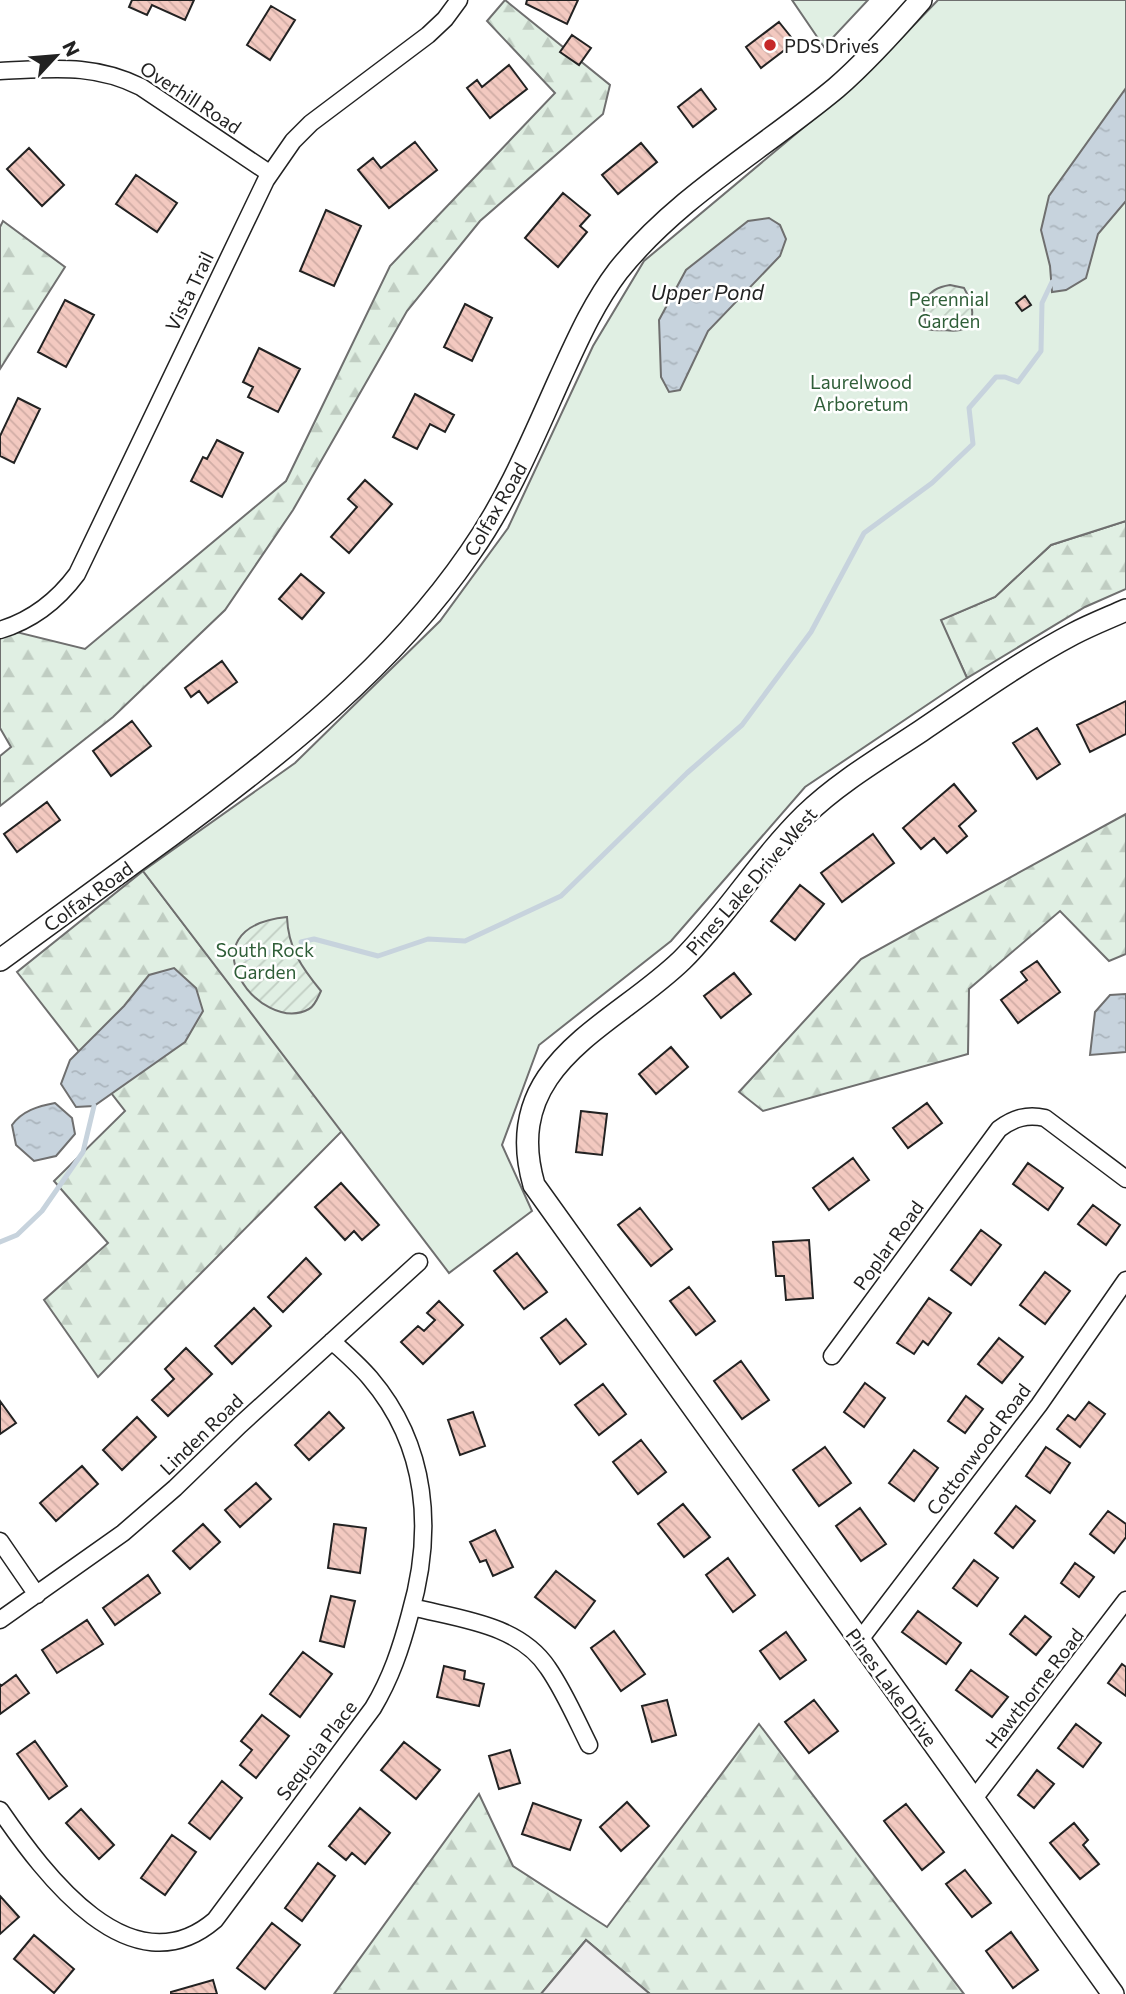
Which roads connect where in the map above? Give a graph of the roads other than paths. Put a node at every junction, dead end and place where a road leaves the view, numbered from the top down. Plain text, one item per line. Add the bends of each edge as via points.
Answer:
1 (459, 0) edge
2 (921, 0) edge
3 (0, 71) edge
4 (270, 173) junction
5 (1126, 610) edge
6 (0, 629) edge
7 (0, 960) edge
8 (1126, 1179) edge
9 (419, 1262) dead end
10 (1126, 1280) edge
11 (332, 1341) junction
12 (832, 1356) dead end
13 (673, 1380) joint
14 (0, 1541) edge
15 (37, 1595) junction
16 (1126, 1600) edge
17 (412, 1607) junction
18 (0, 1620) edge
19 (859, 1641) junction
20 (589, 1745) dead end
21 (973, 1800) junction
22 (0, 1810) edge
23 (1113, 1994) edge

1 - 4 street, Vista Trail via 428,35 311,123
2 - 7 street, Colfax Road via 835,88 678,211 618,272 580,331 493,518 442,591 400,640 354,687 252,775
3 - 4 street, Overhill Road via 76,69 121,78
4 - 6 street, Vista Trail via 77,574 50,605
5 - 13 street, Pines Lake Drive West via 1073,633 828,794 784,839 700,942 583,1037 549,1076 537,1098 528,1132 528,1165 534,1185
8 - 12 street, Poplar Road via 1045,1118 1021,1116 1009,1121
9 - 11 street, Linden Road
10 - 19 street, Cottonwood Road via 1039,1405
11 - 15 street, Linden Road via 176,1488
11 - 17 street, Sequoia Place via 370,1378 392,1408 414,1454 425,1516
13 - 19 street, Pines Lake Drive
14 - 15 street
15 - 18 street, Linden Road
16 - 21 street, Hawthorne Road
17 - 20 street via 495,1628 534,1651 548,1667
17 - 22 street, Sequoia Place via 397,1662 373,1708 215,1920 188,1938 143,1941 96,1919 29,1853
19 - 21 street, Pines Lake Drive
21 - 23 street, Pines Lake Drive

